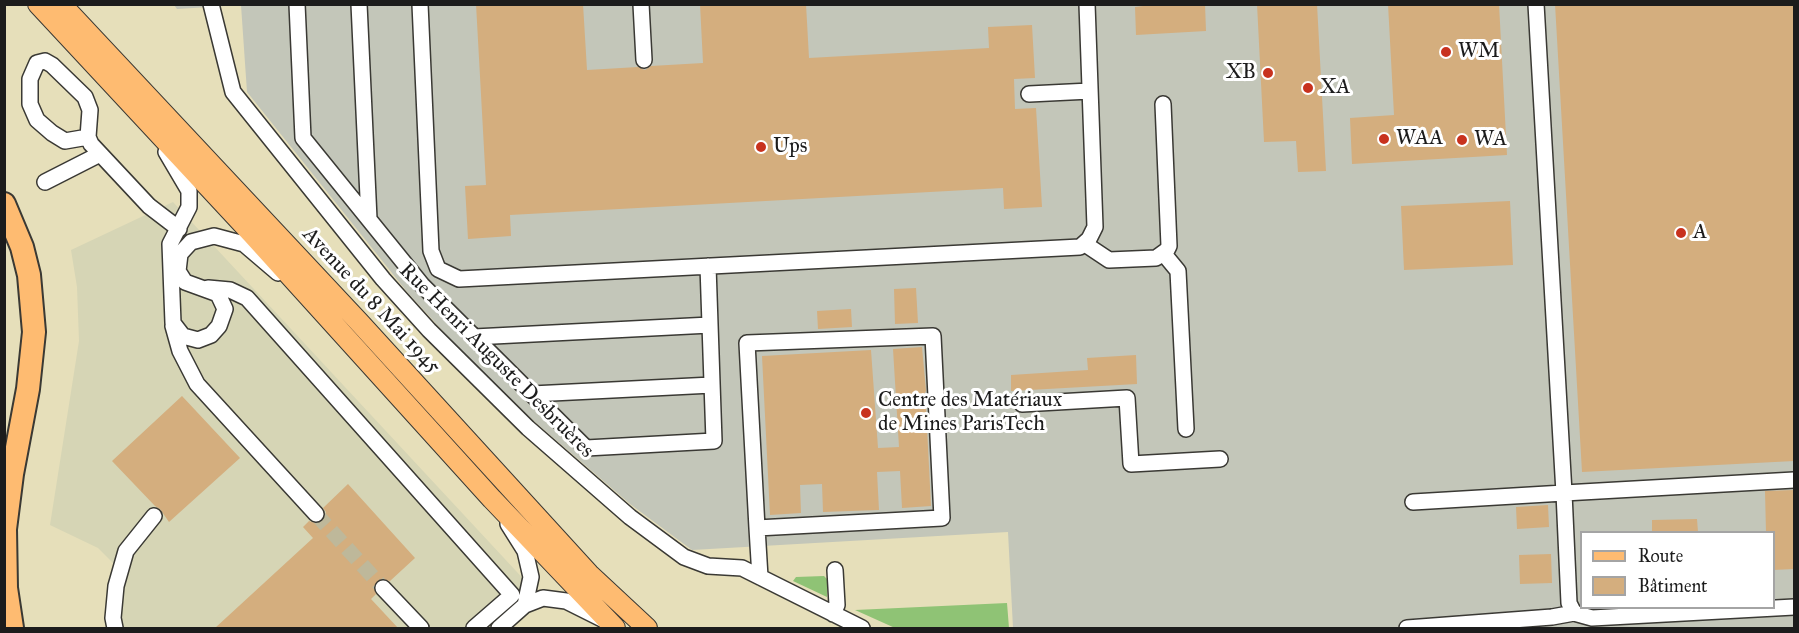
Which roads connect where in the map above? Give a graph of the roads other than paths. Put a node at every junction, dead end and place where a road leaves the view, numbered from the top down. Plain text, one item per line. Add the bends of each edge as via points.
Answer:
1 (38, 4) edge
2 (61, 4) edge
3 (297, 4) edge
4 (359, 4) edge
5 (420, 4) edge
6 (641, 4) edge
7 (1087, 4) edge
8 (1536, 4) edge
9 (211, 6) edge
10 (644, 60) dead end
11 (1090, 91) junction
12 (1029, 94) dead end
13 (1163, 104) dead end
14 (136, 111) junction
15 (88, 137) junction
16 (100, 154) junction
17 (45, 182) dead end
18 (4, 204) edge
19 (369, 219) junction
20 (179, 229) junction
21 (1085, 244) junction
22 (1164, 254) junction
23 (708, 266) junction
24 (438, 269) junction
25 (422, 285) junction
26 (200, 288) junction
27 (302, 291) junction
28 (172, 323) junction
29 (710, 325) junction
30 (474, 337) junction
31 (712, 385) junction
32 (532, 394) junction
33 (1023, 404) dead end
34 (1186, 429) dead end
35 (1220, 459) dead end
36 (1794, 480) edge
37 (1564, 493) junction
38 (492, 498) junction
39 (1413, 502) dead end
40 (316, 514) tunnel mouth
41 (154, 516) dead end
42 (757, 528) junction
43 (835, 570) dead end
44 (760, 577) junction
45 (383, 588) tunnel mouth
46 (525, 605) junction
47 (1794, 607) edge
48 (1775, 608) edge
49 (1757, 609) edge
50 (1574, 613) junction
51 (833, 614) junction
52 (612, 625) edge
53 (12, 628) edge
54 (115, 628) edge
55 (421, 628) edge
56 (474, 628) edge
57 (499, 628) edge
58 (647, 628) edge
59 (862, 628) edge
60 (1407, 628) edge

1 - 14 main road, Avenue du 8 Mai 1945
2 - 58 main road, Avenue du 8 Mai 1945 via 589,574
3 - 19 lane via 303,138
4 - 19 lane
5 - 24 lane via 431,251
6 - 10 lane
7 - 11 lane
8 - 37 lane
9 - 44 lane, Rue Henri Auguste Desbruères via 233,92 383,279 429,330 528,428 639,524 696,562 742,568
11 - 12 lane
11 - 21 lane via 1095,227
13 - 22 lane via 1169,246
14 - 20 lane via 176,165 189,191 189,207
14 - 27 main road, Avenue du 8 Mai 1945
15 - 15 lane via 90,110 85,97 52,65 45,61 37,63 30,79 30,104 37,120 65,141
15 - 16 lane
16 - 17 lane
16 - 20 lane via 149,206
18 - 53 highway via 25,256 34,332 6,530 6,588
19 - 25 lane
20 - 28 lane via 170,244
21 - 22 lane via 1109,260 1156,258
21 - 23 lane
22 - 34 lane via 1178,271
23 - 24 lane via 459,279
23 - 29 lane
24 - 25 lane
25 - 30 lane
26 - 27 lane via 185,282 178,271 180,254 191,242 214,237 244,244
26 - 28 lane via 218,294 225,309 219,326 210,336 198,340 183,336
26 - 56 lane via 230,290 247,298 512,594
27 - 38 main road, Avenue du 8 Mai 1945
28 - 40 lane via 180,351 197,384
29 - 30 lane
29 - 31 lane
30 - 32 lane
31 - 32 lane
31 - 32 lane via 714,441 586,448
33 - 35 lane via 1127,398 1131,464
36 - 37 lane
37 - 39 lane
37 - 50 lane via 1569,603
38 - 46 lane via 525,551 531,578
38 - 52 main road, Avenue du 8 Mai 1945
41 - 54 lane via 126,551 116,586 112,618
42 - 42 lane via 942,518 933,336 747,343
42 - 44 lane
43 - 51 lane via 837,604
44 - 51 lane, Rue Henri Auguste Desbruères
45 - 55 lane
46 - 52 lane via 543,598 566,601
46 - 57 lane
47 - 48 lane
49 - 50 lane via 1592,618
50 - 60 lane
51 - 59 lane, Rue Henri Auguste Desbruères

